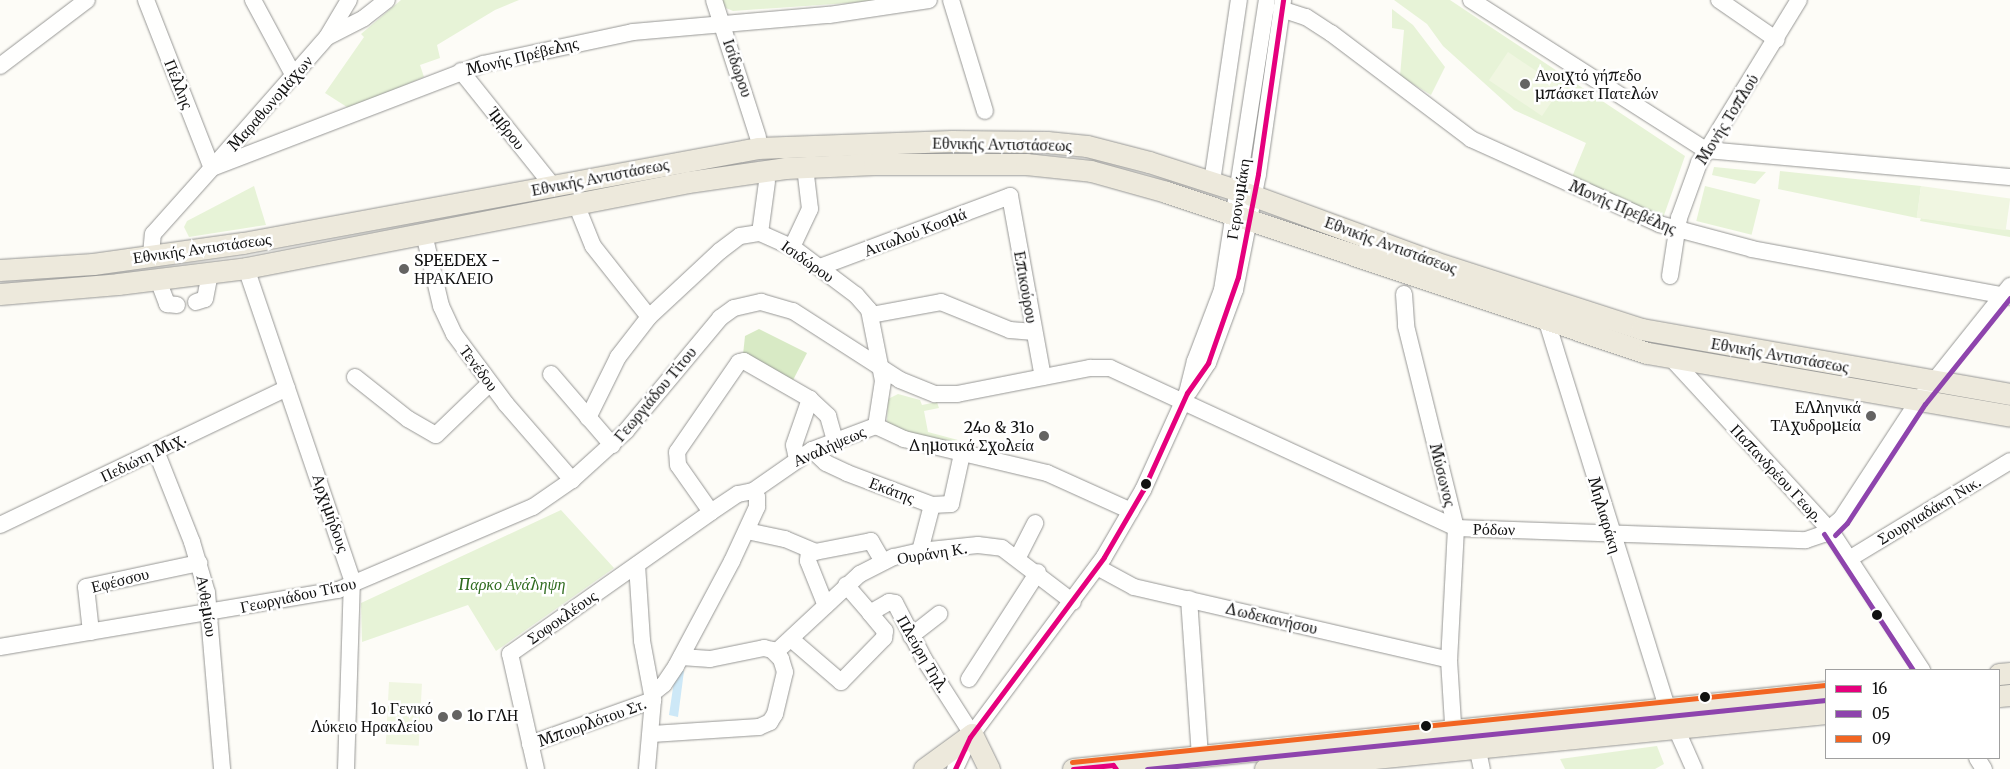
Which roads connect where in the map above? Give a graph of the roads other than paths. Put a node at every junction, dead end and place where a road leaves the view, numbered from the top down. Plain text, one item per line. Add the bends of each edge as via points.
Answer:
1 (87, 0) edge
2 (146, 0) edge
3 (253, 0) edge
4 (349, 0) edge
5 (388, 0) edge
6 (714, 0) edge
7 (928, 0) edge
8 (951, 0) edge
9 (1239, 0) edge
10 (1267, 0) edge
11 (1471, 0) edge
12 (1719, 0) edge
13 (1799, 0) edge
14 (1282, 4) edge
15 (723, 25) junction
16 (327, 37) junction
17 (1777, 40) junction
18 (0, 66) edge
19 (461, 71) junction
20 (294, 76) junction
21 (985, 111) dead end
22 (758, 137) dead end
23 (1706, 150) junction
24 (805, 166) junction
25 (212, 168) junction
26 (2010, 177) edge
27 (767, 182) dead end
28 (1212, 182) junction
29 (552, 185) junction
30 (1246, 194) junction
31 (1010, 196) joint
32 (576, 204) junction
33 (1243, 217) junction
34 (1676, 231) junction
35 (760, 233) junction
36 (424, 234) junction
37 (792, 247) junction
38 (151, 256) junction
39 (820, 267) junction
40 (246, 268) junction
41 (0, 270) edge
42 (210, 273) junction
43 (1670, 276) dead end
44 (158, 280) junction
45 (10, 293) edge
46 (2007, 293) edge
47 (1404, 294) dead end
48 (196, 302) dead end
49 (177, 305) dead end
50 (871, 315) junction
51 (649, 317) junction
52 (1547, 322) junction
53 (1034, 332) junction
54 (1672, 359) junction
55 (881, 368) junction
56 (551, 374) dead end
57 (355, 377) dead end
58 (1043, 377) junction
59 (1934, 382) junction
60 (490, 383) junction
61 (287, 388) junction
62 (2010, 394) edge
63 (1186, 397) junction
64 (810, 399) junction
65 (1919, 400) junction
66 (2010, 416) edge
67 (588, 418) junction
68 (876, 426) junction
69 (835, 440) junction
70 (612, 444) junction
71 (812, 450) junction
72 (156, 451) junction
73 (962, 454) junction
74 (797, 459) junction
75 (2010, 461) edge
76 (572, 480) junction
77 (753, 491) junction
78 (932, 505) junction
79 (1131, 511) junction
80 (711, 512) junction
81 (1035, 523) dead end
82 (0, 525) edge
83 (1456, 528) junction
84 (1830, 530) junction
85 (747, 531) junction
86 (1610, 532) junction
87 (809, 551) junction
88 (920, 551) junction
89 (1018, 557) junction
90 (1849, 559) junction
91 (883, 562) junction
92 (199, 563) junction
93 (637, 565) junction
94 (1097, 567) junction
95 (1038, 572) junction
96 (353, 585) junction
97 (846, 585) junction
98 (1188, 599) junction
99 (1072, 602) junction
100 (826, 606) junction
101 (210, 612) junction
102 (870, 613) junction
103 (939, 614) dead end
104 (91, 632) junction
105 (911, 636) junction
106 (791, 638) junction
107 (0, 647) edge
108 (776, 652) junction
109 (681, 657) junction
110 (1449, 660) junction
111 (1921, 669) edge
112 (969, 679) dead end
113 (1825, 692) edge
114 (653, 696) junction
115 (1825, 713) edge
116 (1670, 717) junction
117 (652, 734) junction
118 (972, 734) junction
119 (1465, 739) junction
120 (530, 744) junction
121 (1200, 756) junction
122 (1689, 767) edge
123 (1114, 768) edge
124 (222, 769) edge
125 (346, 769) edge
126 (536, 769) edge
127 (647, 769) edge
128 (924, 769) edge
129 (955, 769) edge
130 (989, 769) edge
131 (1073, 769) edge
132 (1265, 769) edge
133 (1482, 769) edge

1 - 18 street
2 - 25 street, Πέλλης
3 - 20 street
4 - 16 street, Μαραθωνομάχων
5 - 16 street, Μαραθωνομάχων via 364,18
6 - 15 street, Ισίδωρου
7 - 15 street, Μονής Πρέβελης via 884,9
8 - 21 street
9 - 28 street
10 - 30 street, Γερονυμάκη
11 - 23 street
12 - 17 street
13 - 17 street, Μονής Τοπλού
14 - 30 street, Γερονυμάκη
14 - 34 street, Μονής Πρεβέλης via 1331,32 1470,138
15 - 19 street, Μονής Πρέβελης via 615,35 510,56
15 - 22 street, Ισίδωρου
16 - 20 street, Μαραθωνομάχων
17 - 23 street, Μονής Τοπλού
19 - 25 street, Μονής Πρέβελης
19 - 29 street, Ίμβρου
20 - 25 street, Μαραθωνομάχων
23 - 26 street
23 - 34 street, Μονής Τοπλού via 1690,184
24 - 32 main road, Εθνικής Αντιστάσεως via 688,182
24 - 33 main road, Εθνικής Αντιστάσεως via 990,162 1070,168 1129,181
24 - 37 street via 810,209
25 - 38 street, Μονής Πρέβελης via 153,234
27 - 35 street
28 - 29 main road, Εθνικής Αντιστάσεως via 1087,146 993,141 758,148
28 - 30 main road, Εθνικής Αντιστάσεως
29 - 38 main road, Εθνικής Αντιστάσεως via 285,236
30 - 33 street, Γερονυμάκη
30 - 59 main road, Εθνικής Αντιστάσεως via 1434,262 1641,329
31 - 39 street, Αιτωλού Κοσμά
31 - 53 street, Επικούρου
32 - 36 main road, Εθνικής Αντιστάσεως
32 - 51 street via 593,246
33 - 52 main road, Εθνικής Αντιστάσεως
33 - 63 street, Γερονυμάκη via 1220,299 1195,361
34 - 43 street, Μονής Τοπλού
34 - 46 street, Μονής Πρεβέλης via 1752,250
35 - 37 street, Ισιδώρου
35 - 51 street via 740,236 720,251
36 - 40 main road, Εθνικής Αντιστάσεως
36 - 60 street, Τενέδου via 444,315
37 - 39 street, Ισιδώρου
38 - 41 main road, Εθνικής Αντιστάσεως via 93,264
39 - 50 street, Ισιδώρου via 862,300
40 - 42 main road, Εθνικής Αντιστάσεως
40 - 61 street, Αρχιμήδους
42 - 44 main road, Εθνικής Αντιστάσεως
42 - 48 street via 205,299
44 - 45 main road, Εθνικής Αντιστάσεως
44 - 49 street via 167,304
46 - 59 street
47 - 83 street, Μύσωνος via 1406,326
50 - 53 street via 941,302 1010,330
50 - 55 street, Ισιδώρου
51 - 67 street via 618,357
52 - 54 main road, Εθνικής Αντιστάσεως
52 - 86 street, Μηλιαράκη
53 - 58 street, Επικούρου
54 - 65 main road, Εθνικής Αντιστάσεως
54 - 84 street, Παπανδρέου Γεωρ.
55 - 58 street, Γεωργιάδου Τίτου via 911,386 941,395
55 - 68 street, Ισιδώρου via 882,393
55 - 70 street, Γεωργιάδου Τίτου via 793,311 769,303 741,306 710,328
56 - 67 street
57 - 60 street via 408,420 436,436
58 - 63 street, Γεωργιάδου Τίτου via 1090,368 1110,368
59 - 62 main road, Εθνικής Αντιστάσεως
59 - 65 street
60 - 76 street, Τενέδου
61 - 72 street, Πεδιώτη Μιχ.
61 - 96 street, Αρχιμήδους
63 - 79 street, Γερονυμάκη
63 - 83 street, Ρόδων
64 - 69 street via 828,416
64 - 74 street via 794,445
64 - 80 street via 744,361 739,362 676,452 678,466
65 - 66 main road, Εθνικής Αντιστάσεως
65 - 84 street
67 - 70 street
68 - 69 street, Αναλήψεως
68 - 73 street, Αναλήψεως via 904,439
69 - 71 street, Αναλήψεως
70 - 76 street, Γεωργιάδου Τίτου
71 - 74 street, Αναλήψεως
71 - 78 street, Εκάτης via 826,463 847,473
72 - 82 street, Πεδιώτη Μιχ.
72 - 92 street, Ανθεμίου
73 - 78 street via 951,504
73 - 79 street, Αναλήψεως via 1047,473
74 - 77 street, Αναλήψεως
75 - 90 street, Σουργιαδάκη Νικ.
76 - 96 street, Γεωργιάδου Τίτου via 532,508
77 - 80 street, Σοφοκλέους via 738,494
77 - 85 street via 757,496 757,507
78 - 88 street, Εκάτης
79 - 94 street, Γερονυμάκη
80 - 93 street, Σοφοκλέους
81 - 89 street
83 - 86 street, Ρόδων
83 - 110 street, Μύσωνος
84 - 86 street, Ρόδων via 1814,539 1788,542
84 - 90 street, Παπανδρέου Γεωρ.
85 - 87 street via 784,539
85 - 109 street
86 - 116 street, Μηλιαράκη
87 - 91 street via 871,541
87 - 100 street via 808,561
88 - 89 street, Ουράνη Κ. via 988,545
88 - 91 street, Ουράνη Κ.
89 - 95 street, Ουράνη Κ.
90 - 111 street, Παπανδρέου Γεωρ.
91 - 97 street, Ουράνη Κ.
92 - 101 street, Ανθεμίου
92 - 104 street, Εφέσσου via 86,587
93 - 114 street via 642,641
93 - 120 street, Σοφοκλέους via 510,654
94 - 98 street, Δωδεκανήσου via 1124,584
94 - 99 street, Γερονυμάκη
95 - 99 street, Ουράνη Κ.
95 - 112 street
96 - 101 street, Γεωργιάδου Τίτου
96 - 125 street, Αρχιμήδους
97 - 100 street, Ουράνη Κ.
97 - 102 street, Πλεύρη Τηλ.
98 - 110 street, Δωδεκανήσου
98 - 121 street
99 - 118 street, Γερονυμάκη
100 - 106 street, Ουράνη Κ.
101 - 104 street, Γεωργιάδου Τίτου
101 - 124 street, Ανθεμίου
102 - 105 street, Πλεύρη Τηλ. via 892,602
102 - 106 street via 885,631 884,638 841,682
103 - 105 street
104 - 107 street, Γεωργιάδου Τίτου
105 - 118 street, Πλεύρη Τηλ.
106 - 108 street, Ουράνη Κ.
108 - 109 street via 765,648 710,659
108 - 117 street via 783,662 785,680 777,709 768,724 728,730
109 - 114 street
110 - 119 street, Μύσωνος
113 - 116 main road
114 - 117 street
114 - 120 street, Μπουρλότου Στ.
115 - 116 main road
116 - 119 main road
116 - 122 street, Μηλιαράκη
117 - 127 street
118 - 128 main road
118 - 129 street, Γερονυμάκη
118 - 130 main road
119 - 121 main road
119 - 132 main road
119 - 133 street, Μύσωνος
120 - 126 street, Σοφοκλέους
121 - 123 main road
123 - 131 main road

